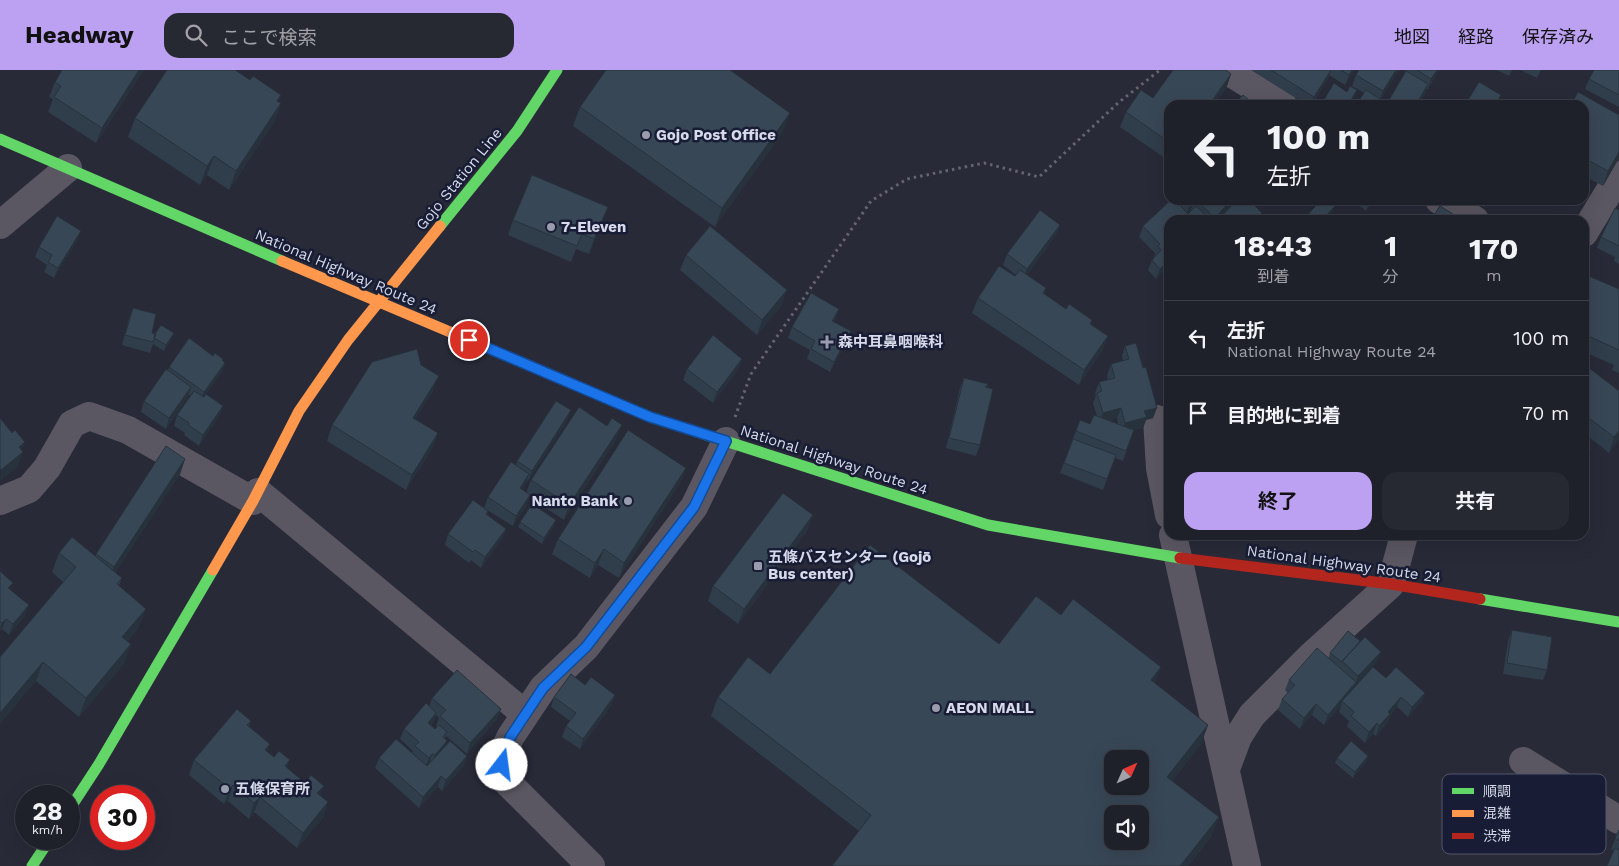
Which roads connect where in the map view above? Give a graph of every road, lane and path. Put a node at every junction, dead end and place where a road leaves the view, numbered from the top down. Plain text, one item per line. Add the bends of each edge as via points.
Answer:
1 (557, 70) edge
2 (1160, 70) edge
3 (1226, 70) edge
4 (1275, 100) edge
5 (0, 139) edge
6 (68, 168) junction
7 (1619, 175) edge
8 (1447, 205) edge
9 (1465, 215) edge
10 (0, 225) edge
11 (1589, 225) edge
12 (378, 302) junction
13 (1157, 419) edge
14 (726, 441) junction
15 (1164, 489) edge
16 (256, 497) junction
17 (0, 501) edge
18 (1403, 540) edge
19 (1175, 547) edge
20 (1391, 584) junction
21 (1619, 622) edge
22 (525, 714) junction
23 (1523, 761) dead end
24 (1226, 769) junction
25 (1544, 774) edge
26 (80, 793) edge
27 (1606, 812) edge
28 (1619, 820) edge
29 (43, 850) edge
30 (32, 866) edge
31 (591, 866) edge
32 (1247, 866) edge

1 - 12 main road, Gojo Station Line via 517,131
2 - 14 path via 1118,103 1039,177 984,162 907,179 872,201 751,374
3 - 4 street
5 - 6 main road, National Highway Route 24
6 - 10 street
6 - 12 main road, National Highway Route 24
7 - 11 street
8 - 9 street
12 - 14 main road, National Highway Route 24 via 650,417
12 - 16 main road, Gojo Station Line via 299,411
13 - 15 street
14 - 19 main road, National Highway Route 24 via 988,525
14 - 22 street via 694,507 586,647 543,688
16 - 17 street via 128,430 89,416 72,424 47,468 29,489
16 - 22 street
16 - 26 main road, Gojo Station Line
18 - 20 street
19 - 20 main road, National Highway Route 24
19 - 24 street
20 - 21 main road, National Highway Route 24
20 - 24 street via 1252,715 1238,737
22 - 31 street via 502,754 501,776
23 - 25 street
24 - 32 street
27 - 28 street
29 - 30 main road

